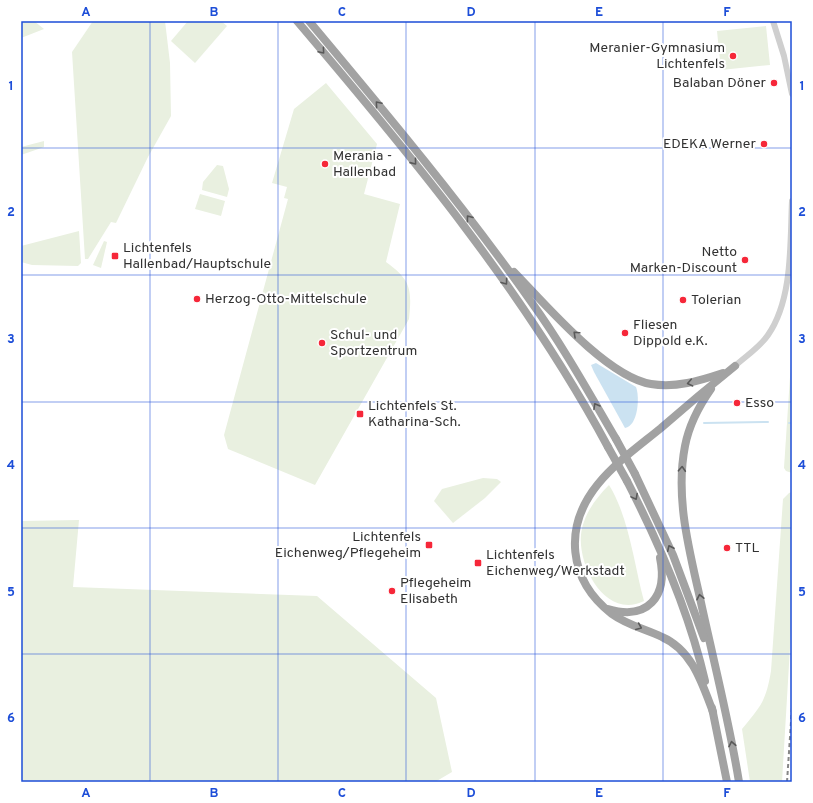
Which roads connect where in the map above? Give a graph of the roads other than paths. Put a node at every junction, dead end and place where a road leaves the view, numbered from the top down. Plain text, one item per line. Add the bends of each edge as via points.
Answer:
1 (297, 21) edge
2 (309, 21) edge
3 (772, 21) edge
4 (792, 94) edge
5 (792, 201) edge
6 (493, 250) junction
7 (735, 366) joint
8 (727, 372) junction
9 (716, 381) junction
10 (656, 540) junction
11 (606, 608) junction
12 (717, 676) junction
13 (713, 712) junction
14 (727, 782) edge
15 (739, 782) edge

1 -> 10 highway, bridge via 483,250 545,340 627,481
6 -> 2 highway via 403,134
3 - 4 street via 784,56
5 - 7 street via 786,288 779,316 768,336
8 -> 6 highway via 684,384 663,385 629,376 584,341
12 -> 6 highway, bridge via 673,555 635,474 552,334
7 - 8 highway
8 - 9 highway
9 - 11 highway via 608,473 592,492 581,511 574,547 576,561 586,588
12 -> 9 highway via 687,536 682,477 683,454 690,425
10 - 11 highway via 663,580 660,592 645,608 635,612
10 - 13 highway via 674,580 692,633
11 -> 13 highway via 620,619 676,645 699,675
15 -> 12 highway
13 - 14 highway

